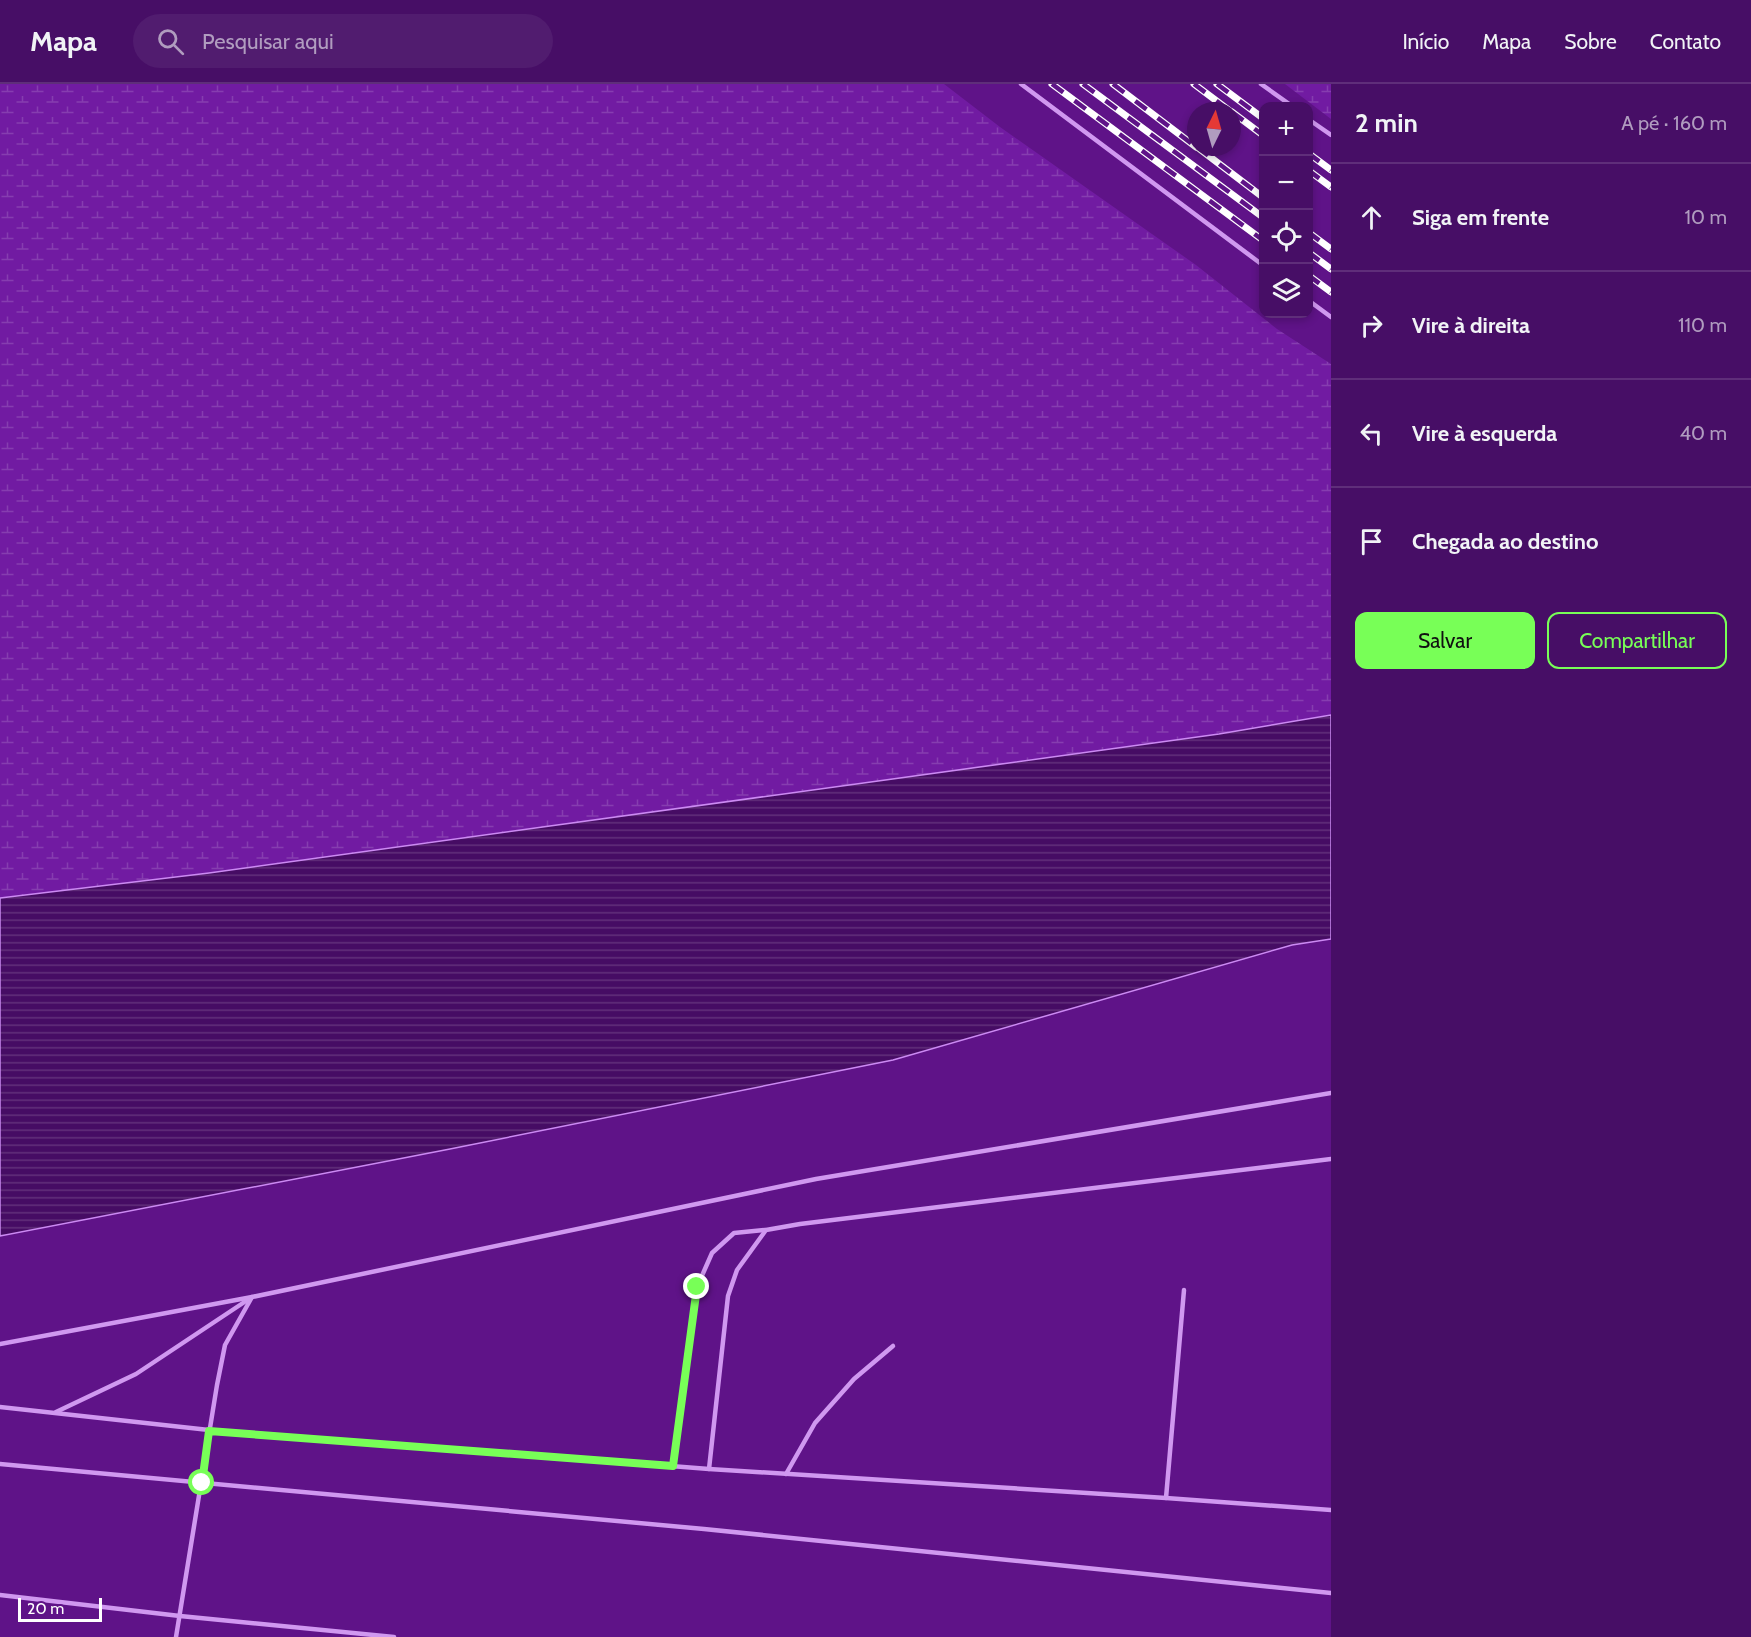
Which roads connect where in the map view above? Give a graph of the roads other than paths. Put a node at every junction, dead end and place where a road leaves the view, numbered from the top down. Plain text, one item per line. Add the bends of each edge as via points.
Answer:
1 (1021, 84) edge
2 (1261, 84) edge
3 (1286, 102) edge
4 (1313, 122) edge
5 (1331, 135) edge
6 (1260, 264) edge
7 (1313, 304) edge
8 (1331, 317) edge
9 (1331, 1093) edge
10 (1331, 1159) edge
11 (766, 1230) junction
12 (1184, 1290) dead end
13 (252, 1297) junction
14 (0, 1344) edge
15 (893, 1346) dead end
16 (0, 1407) edge
17 (55, 1412) junction
18 (209, 1431) junction
19 (0, 1464) edge
20 (673, 1466) junction
21 (709, 1469) junction
22 (786, 1474) junction
23 (202, 1483) junction
24 (1166, 1497) junction
25 (1331, 1510) edge
26 (1331, 1593) edge
27 (0, 1594) edge
28 (180, 1616) junction
29 (176, 1637) edge
30 (394, 1637) edge

1 - 6 lane
2 - 3 lane
4 - 5 lane
7 - 8 lane
9 - 13 lane via 816,1179
10 - 11 lane
11 - 20 lane via 734,1233 712,1253 697,1287
11 - 21 lane via 737,1270 728,1296
12 - 24 lane
13 - 14 lane
13 - 17 lane via 136,1374
13 - 18 lane via 225,1345
15 - 22 lane via 854,1379 815,1423
16 - 17 lane
17 - 18 lane
18 - 20 lane
18 - 23 lane
19 - 23 lane
20 - 21 lane
21 - 22 lane
22 - 24 lane
23 - 26 lane
23 - 28 lane
24 - 25 lane
27 - 28 lane
28 - 29 lane
28 - 30 lane

